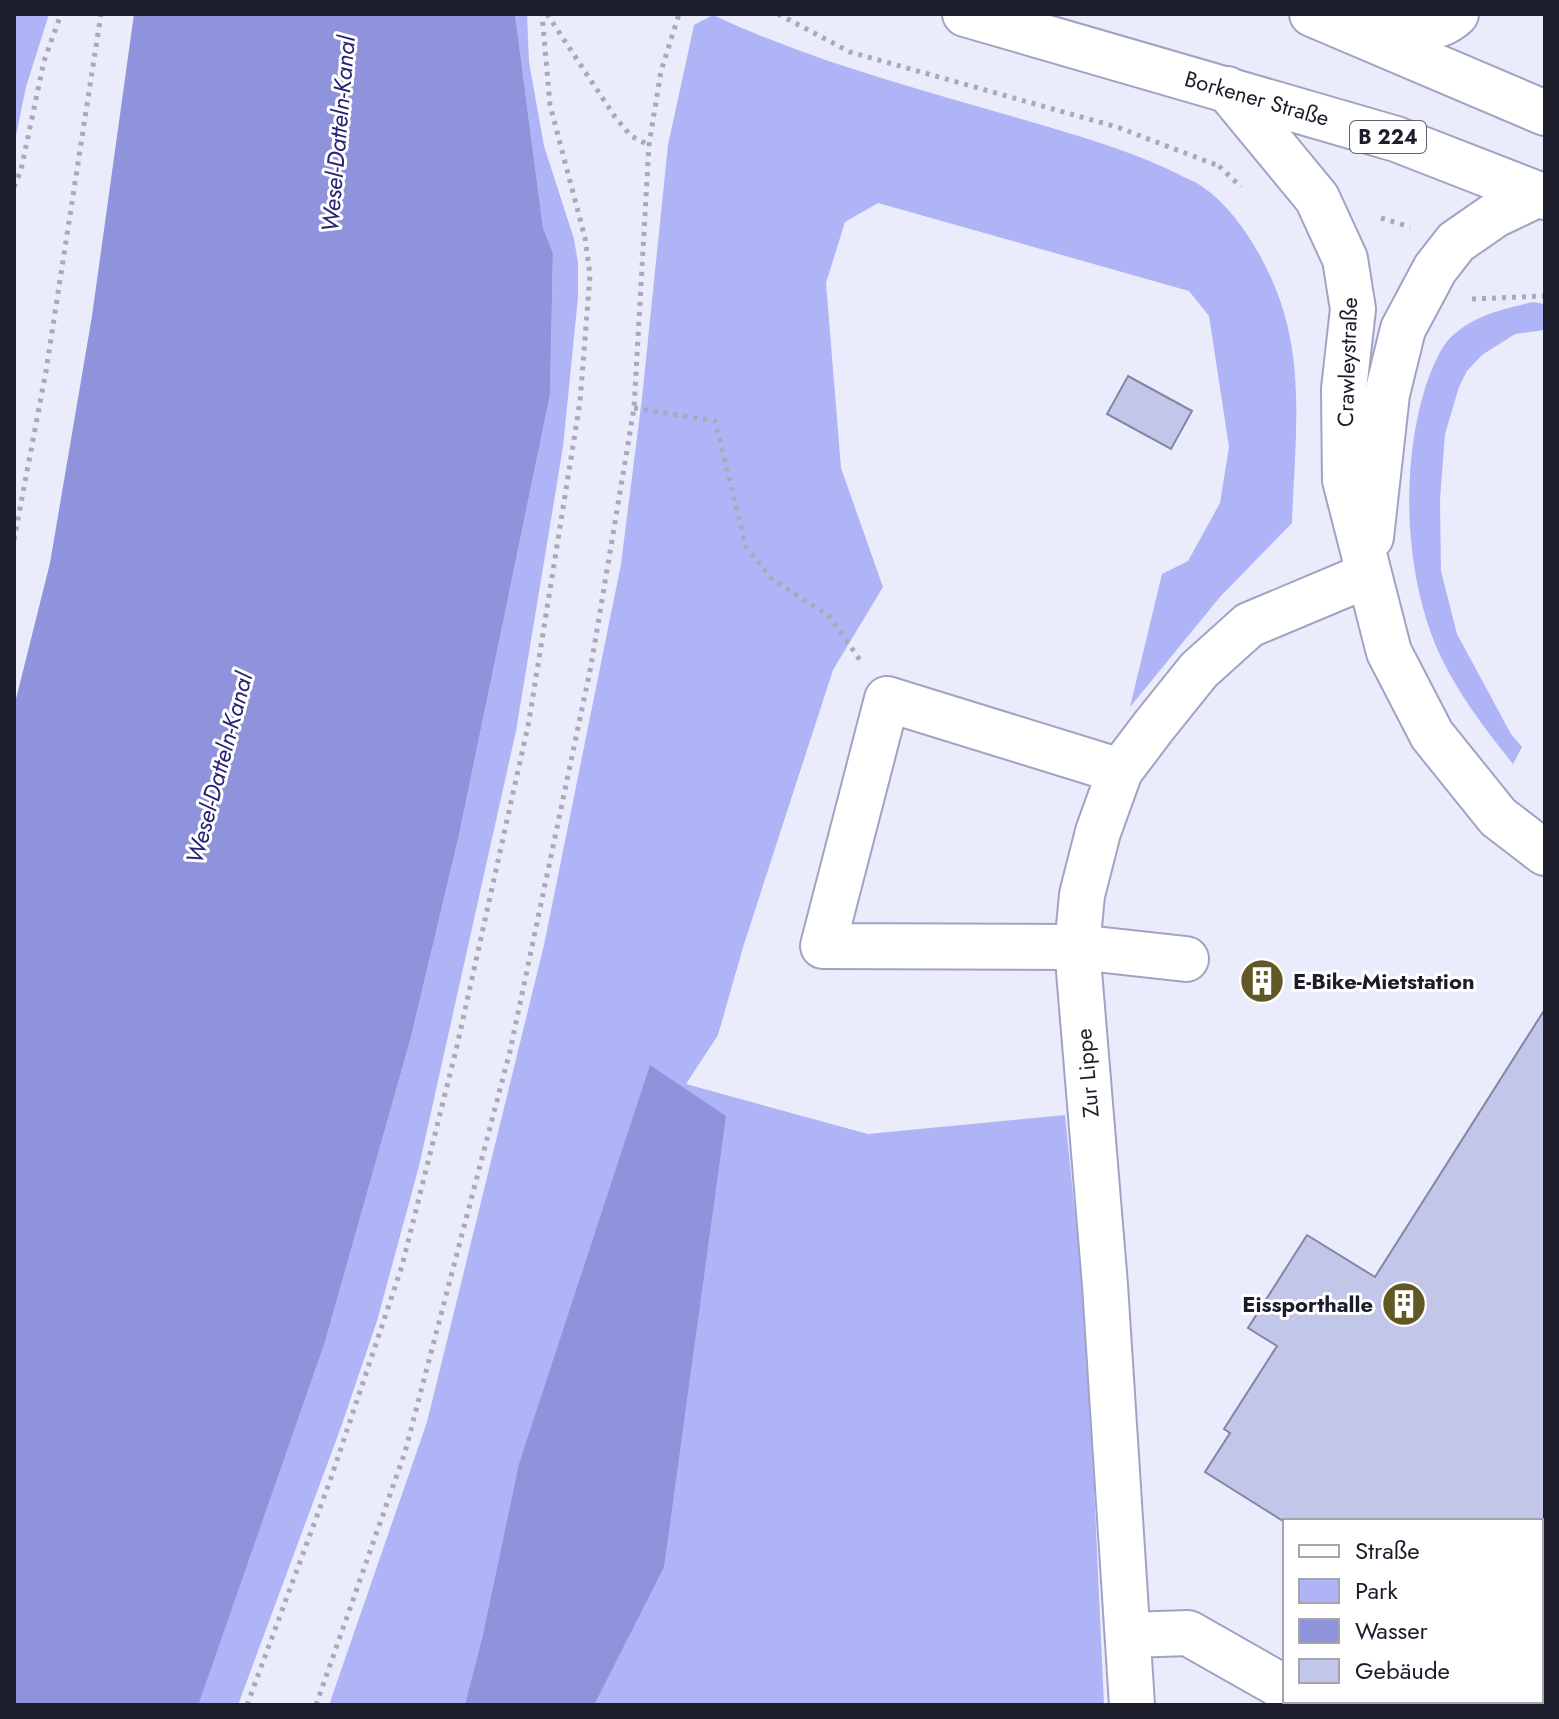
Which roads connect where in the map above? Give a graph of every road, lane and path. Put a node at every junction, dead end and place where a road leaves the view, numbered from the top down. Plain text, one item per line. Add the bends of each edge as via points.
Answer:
1 (61, 14) edge
2 (101, 14) edge
3 (544, 14) edge
4 (679, 14) edge
5 (778, 14) edge
6 (965, 14) edge
7 (1314, 14) edge
8 (1456, 14) edge
9 (1227, 89) junction
10 (1545, 113) edge
11 (649, 145) junction
12 (1233, 171) dead end
13 (14, 187) edge
14 (1542, 195) edge
15 (1480, 290) dead end
16 (1545, 296) edge
17 (1471, 299) junction
18 (1462, 310) dead end
19 (634, 408) junction
20 (14, 540) edge
21 (1368, 575) junction
22 (887, 699) junction
23 (1120, 771) junction
24 (1545, 853) edge
25 (1077, 947) junction
26 (1186, 959) dead end
27 (1129, 1635) junction
28 (1283, 1687) edge
29 (247, 1705) edge
30 (316, 1705) edge
31 (1132, 1705) edge

1 - 13 path via 44,61
2 - 20 path
3 - 11 path via 615,117 631,136
3 - 29 path via 550,105 590,275 580,402 529,721 402,1266
4 - 11 path via 661,71
5 - 12 path via 850,52 1117,127
6 - 9 street, Borkener Straße / B 224
7 - 8 street via 1398,28 1432,26
7 - 10 street
9 - 14 street, Borkener Straße / B 224 via 1396,139
9 - 21 street, Crawleystraße via 1317,198 1345,259 1353,309 1344,389 1345,480
11 - 19 path
14 - 21 street, Crawleystraße via 1495,215 1456,242 1403,329 1387,394
15 - 17 path
16 - 17 path
17 - 18 path
19 - 22 path via 715,421 746,547 772,579 829,616
19 - 30 path via 591,666 510,1051 405,1452
21 - 23 street, Zur Lippe via 1249,625 1199,670
21 - 24 street, Crawleystraße via 1389,652 1432,735 1498,817
22 - 23 street
22 - 25 street via 823,946
23 - 25 street, Zur Lippe via 1085,882
25 - 26 street
25 - 27 street, Zur Lippe
27 - 28 street via 1188,1633
27 - 31 street, Zur Lippe

